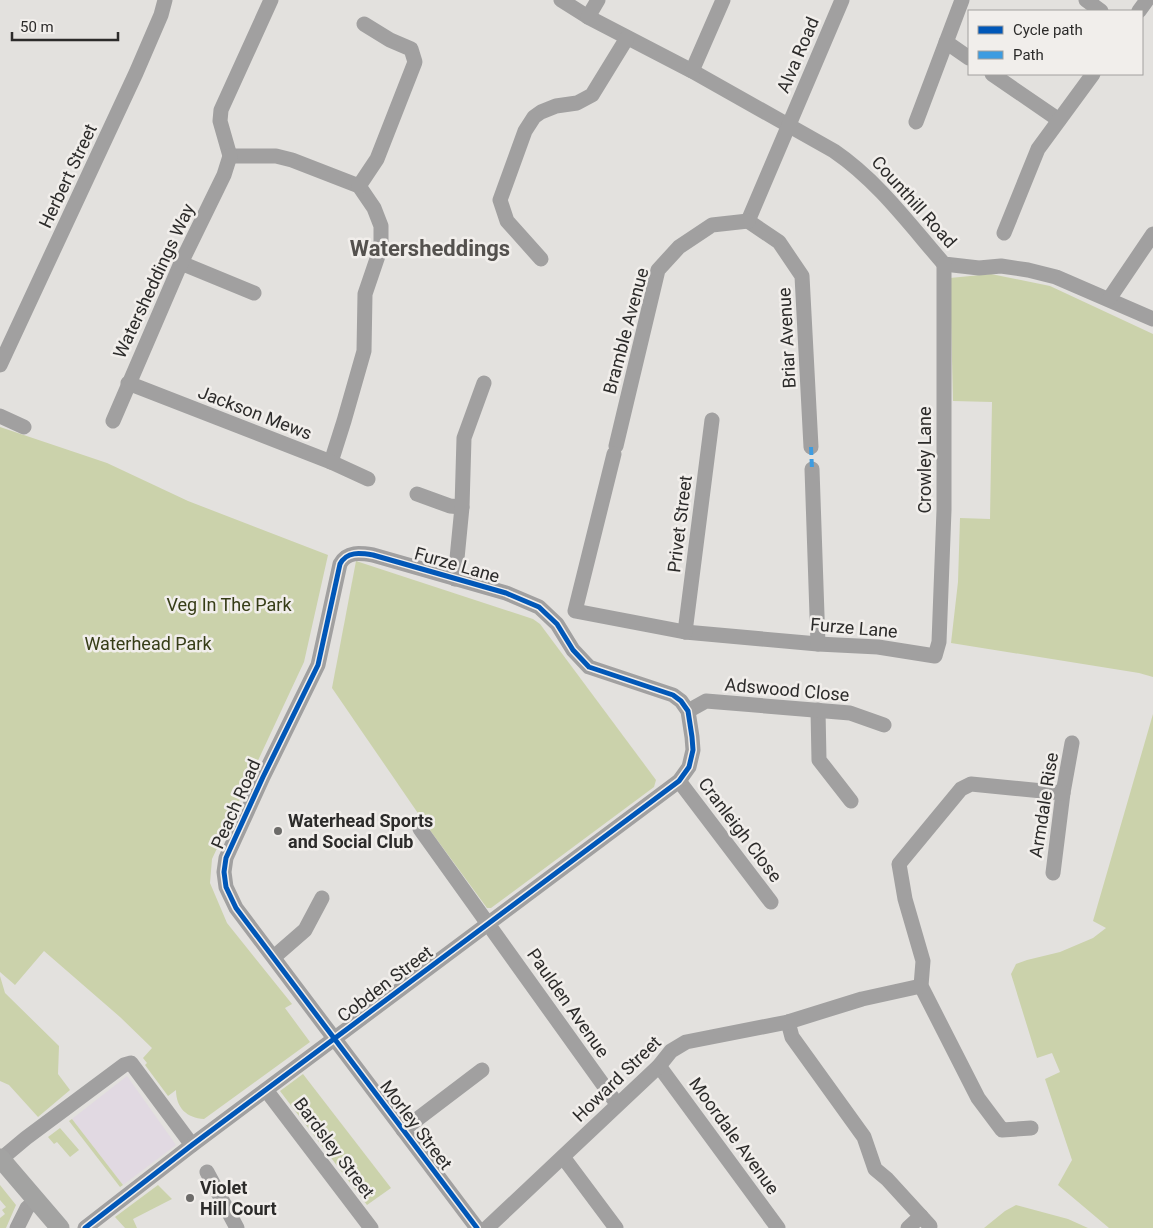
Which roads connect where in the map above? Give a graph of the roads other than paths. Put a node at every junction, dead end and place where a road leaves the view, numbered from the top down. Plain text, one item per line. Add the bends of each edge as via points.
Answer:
1 (165, 0) edge
2 (271, 0) edge
3 (561, 0) edge
4 (598, 0) edge
5 (723, 0) edge
6 (842, 0) edge
7 (962, 0) edge
8 (1086, 0) edge
9 (1100, 10) edge
10 (588, 17) junction
11 (364, 24) dead end
12 (627, 38) junction
13 (946, 42) junction
14 (968, 57) edge
15 (692, 72) junction
16 (993, 75) edge
17 (1092, 75) edge
18 (1059, 120) junction
19 (916, 122) dead end
20 (788, 126) junction
21 (230, 156) junction
22 (358, 186) junction
23 (748, 221) junction
24 (1004, 233) dead end
25 (1153, 234) edge
26 (541, 259) dead end
27 (181, 263) junction
28 (944, 264) junction
29 (254, 293) dead end
30 (1109, 299) junction
31 (1153, 319) edge
32 (4, 344) edge
33 (0, 365) edge
34 (128, 383) junction
35 (484, 384) dead end
36 (0, 416) edge
37 (712, 420) dead end
38 (112, 421) dead end
39 (24, 427) dead end
40 (811, 447) dead end
41 (330, 462) junction
42 (812, 469) dead end
43 (368, 479) dead end
44 (417, 494) dead end
45 (462, 507) junction
46 (343, 559) joint
47 (455, 579) junction
48 (575, 611) joint
49 (685, 632) junction
50 (818, 644) junction
51 (935, 656) joint
52 (818, 710) junction
53 (688, 711) junction
54 (884, 725) dead end
55 (1072, 743) dead end
56 (679, 780) junction
57 (1063, 793) junction
58 (850, 801) dead end
59 (420, 830) dead end
60 (1053, 873) dead end
61 (322, 898) dead end
62 (771, 902) dead end
63 (489, 923) junction
64 (274, 957) junction
65 (921, 986) junction
66 (788, 1022) junction
67 (335, 1039) junction
68 (659, 1066) junction
69 (482, 1070) dead end
70 (266, 1090) junction
71 (617, 1104) junction
72 (1031, 1128) dead end
73 (403, 1130) junction
74 (192, 1145) junction
75 (563, 1157) junction
76 (0, 1159) edge
77 (207, 1172) dead end
78 (36, 1200) junction
79 (55, 1226) edge
80 (17, 1228) edge
81 (85, 1228) edge
82 (237, 1228) edge
83 (371, 1228) edge
84 (477, 1228) edge
85 (487, 1228) edge
86 (616, 1228) edge
87 (778, 1228) edge
88 (908, 1228) edge

1 - 32 street, Herbert Street via 136,73
2 - 21 street via 220,110
3 - 10 street, Counthill Road
4 - 10 street
5 - 15 street
6 - 20 street, Alva Road
7 - 13 street
8 - 9 street
10 - 12 street, Counthill Road
11 - 22 street via 411,49 415,62 377,159
12 - 15 street, Counthill Road
12 - 26 street via 592,95 577,103 541,112 525,131 500,200 507,221
13 - 14 street
13 - 19 street
15 - 20 street, Counthill Road
16 - 18 street
17 - 18 street
18 - 24 street via 1038,148
20 - 23 street, Alva Road
20 - 28 street, Counthill Road via 854,164
21 - 22 street via 276,156
21 - 27 street, Watersheddings Way
22 - 41 street via 374,208 381,226 381,247 366,294 364,351
23 - 40 street, Briar Avenue via 779,242 802,276
23 - 48 street, Bramble Avenue via 712,225 679,246 658,270
25 - 30 street
27 - 29 street
27 - 34 street, Watersheddings Way
28 - 30 street, Counthill Road via 1028,270 1056,277
28 - 51 street, Crowley Lane via 944,510 939,642
30 - 31 street, Counthill Road
32 - 33 street, Herbert Street
34 - 38 street, Watersheddings Way
34 - 41 street, Jackson Mews
35 - 45 street via 464,438
36 - 39 street
37 - 49 street, Privet Street
41 - 43 street, Jackson Mews
42 - 50 street
44 - 45 street
45 - 47 street
46 - 47 street, Furze Lane via 353,553 373,555
46 - 64 street, Peach Road via 318,665 226,858 226,887 232,900
47 - 53 street, Furze Lane via 506,593 539,607 557,624 573,650 589,667 673,695
48 - 49 street, Furze Lane
49 - 50 street, Furze Lane
50 - 51 street, Furze Lane via 878,647
52 - 53 street, Adswood Close via 706,701
52 - 54 street, Adswood Close via 850,713
52 - 58 street via 819,760
53 - 56 street via 693,750 689,767
55 - 57 street, Armdale Rise
56 - 62 street, Cranleigh Close
56 - 63 street, Cobden Street
57 - 60 street, Armdale Rise
57 - 65 street via 971,784 961,789 899,864 923,960
59 - 63 street, Paulden Avenue
61 - 64 street via 305,930
63 - 67 street, Cobden Street
63 - 71 street, Paulden Avenue
64 - 67 street, Peach Road
65 - 66 street, Howard Street
65 - 72 street via 978,1098 1002,1130
66 - 68 street, Howard Street via 686,1042 671,1051
66 - 88 street via 792,1037 864,1136 875,1169 925,1221
67 - 70 street, Cobden Street
67 - 73 street, Morley Street
68 - 71 street, Howard Street
68 - 87 street, Moordale Avenue
69 - 73 street
70 - 74 street, Cobden Street
70 - 83 street, Bardsley Street
71 - 75 street, Howard Street
73 - 84 street, Morley Street
74 - 76 street via 131,1063
74 - 81 street, Cobden Street
75 - 85 street, Howard Street
75 - 86 street
76 - 78 main road
77 - 82 street
78 - 79 main road
78 - 80 street via 27,1208

